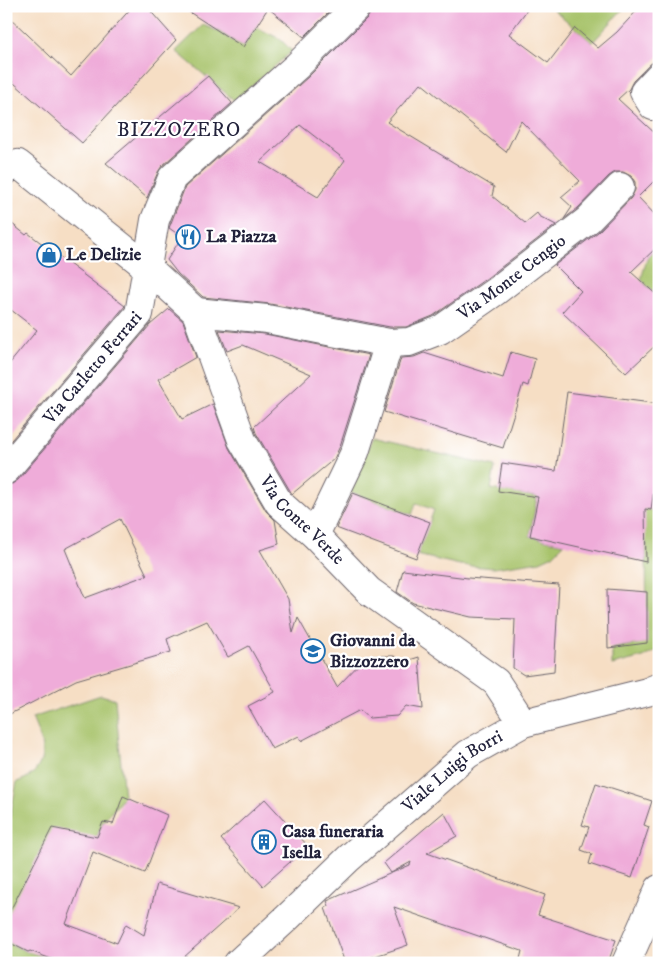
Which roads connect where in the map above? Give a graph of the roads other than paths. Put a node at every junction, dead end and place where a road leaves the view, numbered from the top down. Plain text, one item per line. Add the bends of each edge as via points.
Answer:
1 (357, 6) edge
2 (659, 76) edge
3 (653, 106) dead end
4 (6, 170) edge
5 (620, 187) dead end
6 (148, 268) junction
7 (196, 312) junction
8 (389, 342) junction
9 (6, 470) edge
10 (315, 535) junction
11 (659, 686) edge
12 (523, 723) junction
13 (659, 889) edge
14 (238, 963) edge
15 (626, 963) edge

1 - 6 street, Via Carletto Ferrari via 297,66 172,178 155,220
2 - 3 street via 644,92
4 - 6 street, Via Conte Verde via 18,164
5 - 8 street, Via Monte Cengio via 588,220 440,330 408,342
6 - 7 street, Via Conte Verde
6 - 9 street, Via Carletto Ferrari via 139,314
7 - 8 street, Via Monte Cengio via 267,319
7 - 10 street, Via Conte Verde via 242,440 279,503
8 - 10 street via 355,452
10 - 12 street, Via Conte Verde via 369,591 496,682
11 - 12 street, Viale Luigi Borri via 647,692
12 - 14 street, Viale Luigi Borri via 468,754 348,859
13 - 15 street

